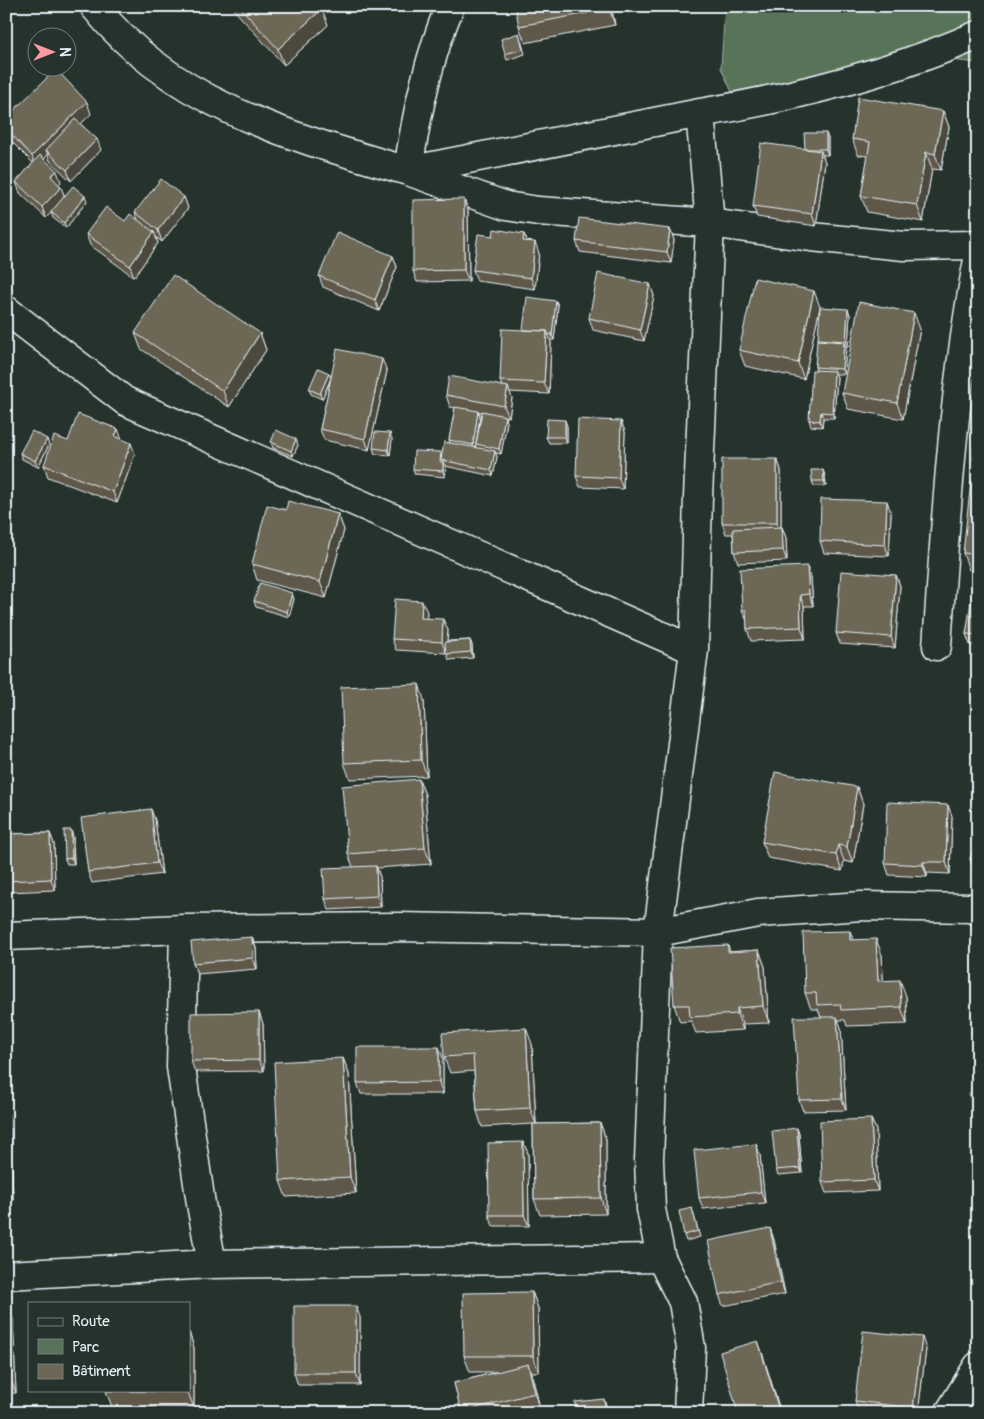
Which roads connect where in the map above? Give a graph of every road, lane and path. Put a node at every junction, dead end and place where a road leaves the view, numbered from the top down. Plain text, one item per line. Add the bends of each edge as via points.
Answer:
1 (94, 6) edge
2 (450, 6) edge
3 (978, 35) edge
4 (700, 112) junction
5 (408, 171) junction
6 (710, 222) junction
7 (978, 245) edge
8 (978, 260) edge
9 (6, 310) edge
10 (937, 646) dead end
11 (694, 650) junction
12 (978, 911) edge
13 (184, 928) junction
14 (658, 932) junction
15 (6, 936) edge
16 (661, 1258) junction
17 (212, 1264) junction
18 (6, 1275) edge
19 (978, 1366) edge
20 (688, 1413) edge
21 (949, 1413) edge

1 - 5 street via 110,27 163,72 224,108 312,142
2 - 5 street via 434,43
3 - 4 street via 820,90
4 - 5 street
4 - 6 street
5 - 6 street via 506,206
6 - 7 street via 904,246
6 - 11 street
8 - 10 street via 969,304 951,454
9 - 11 street via 125,402
11 - 14 street
12 - 14 street via 862,906 758,913
13 - 14 street
13 - 15 street
13 - 17 street via 181,1067 200,1204
14 - 16 street via 649,1160 650,1209
16 - 17 street
16 - 20 street via 683,1302 691,1348
17 - 18 street
19 - 21 street

